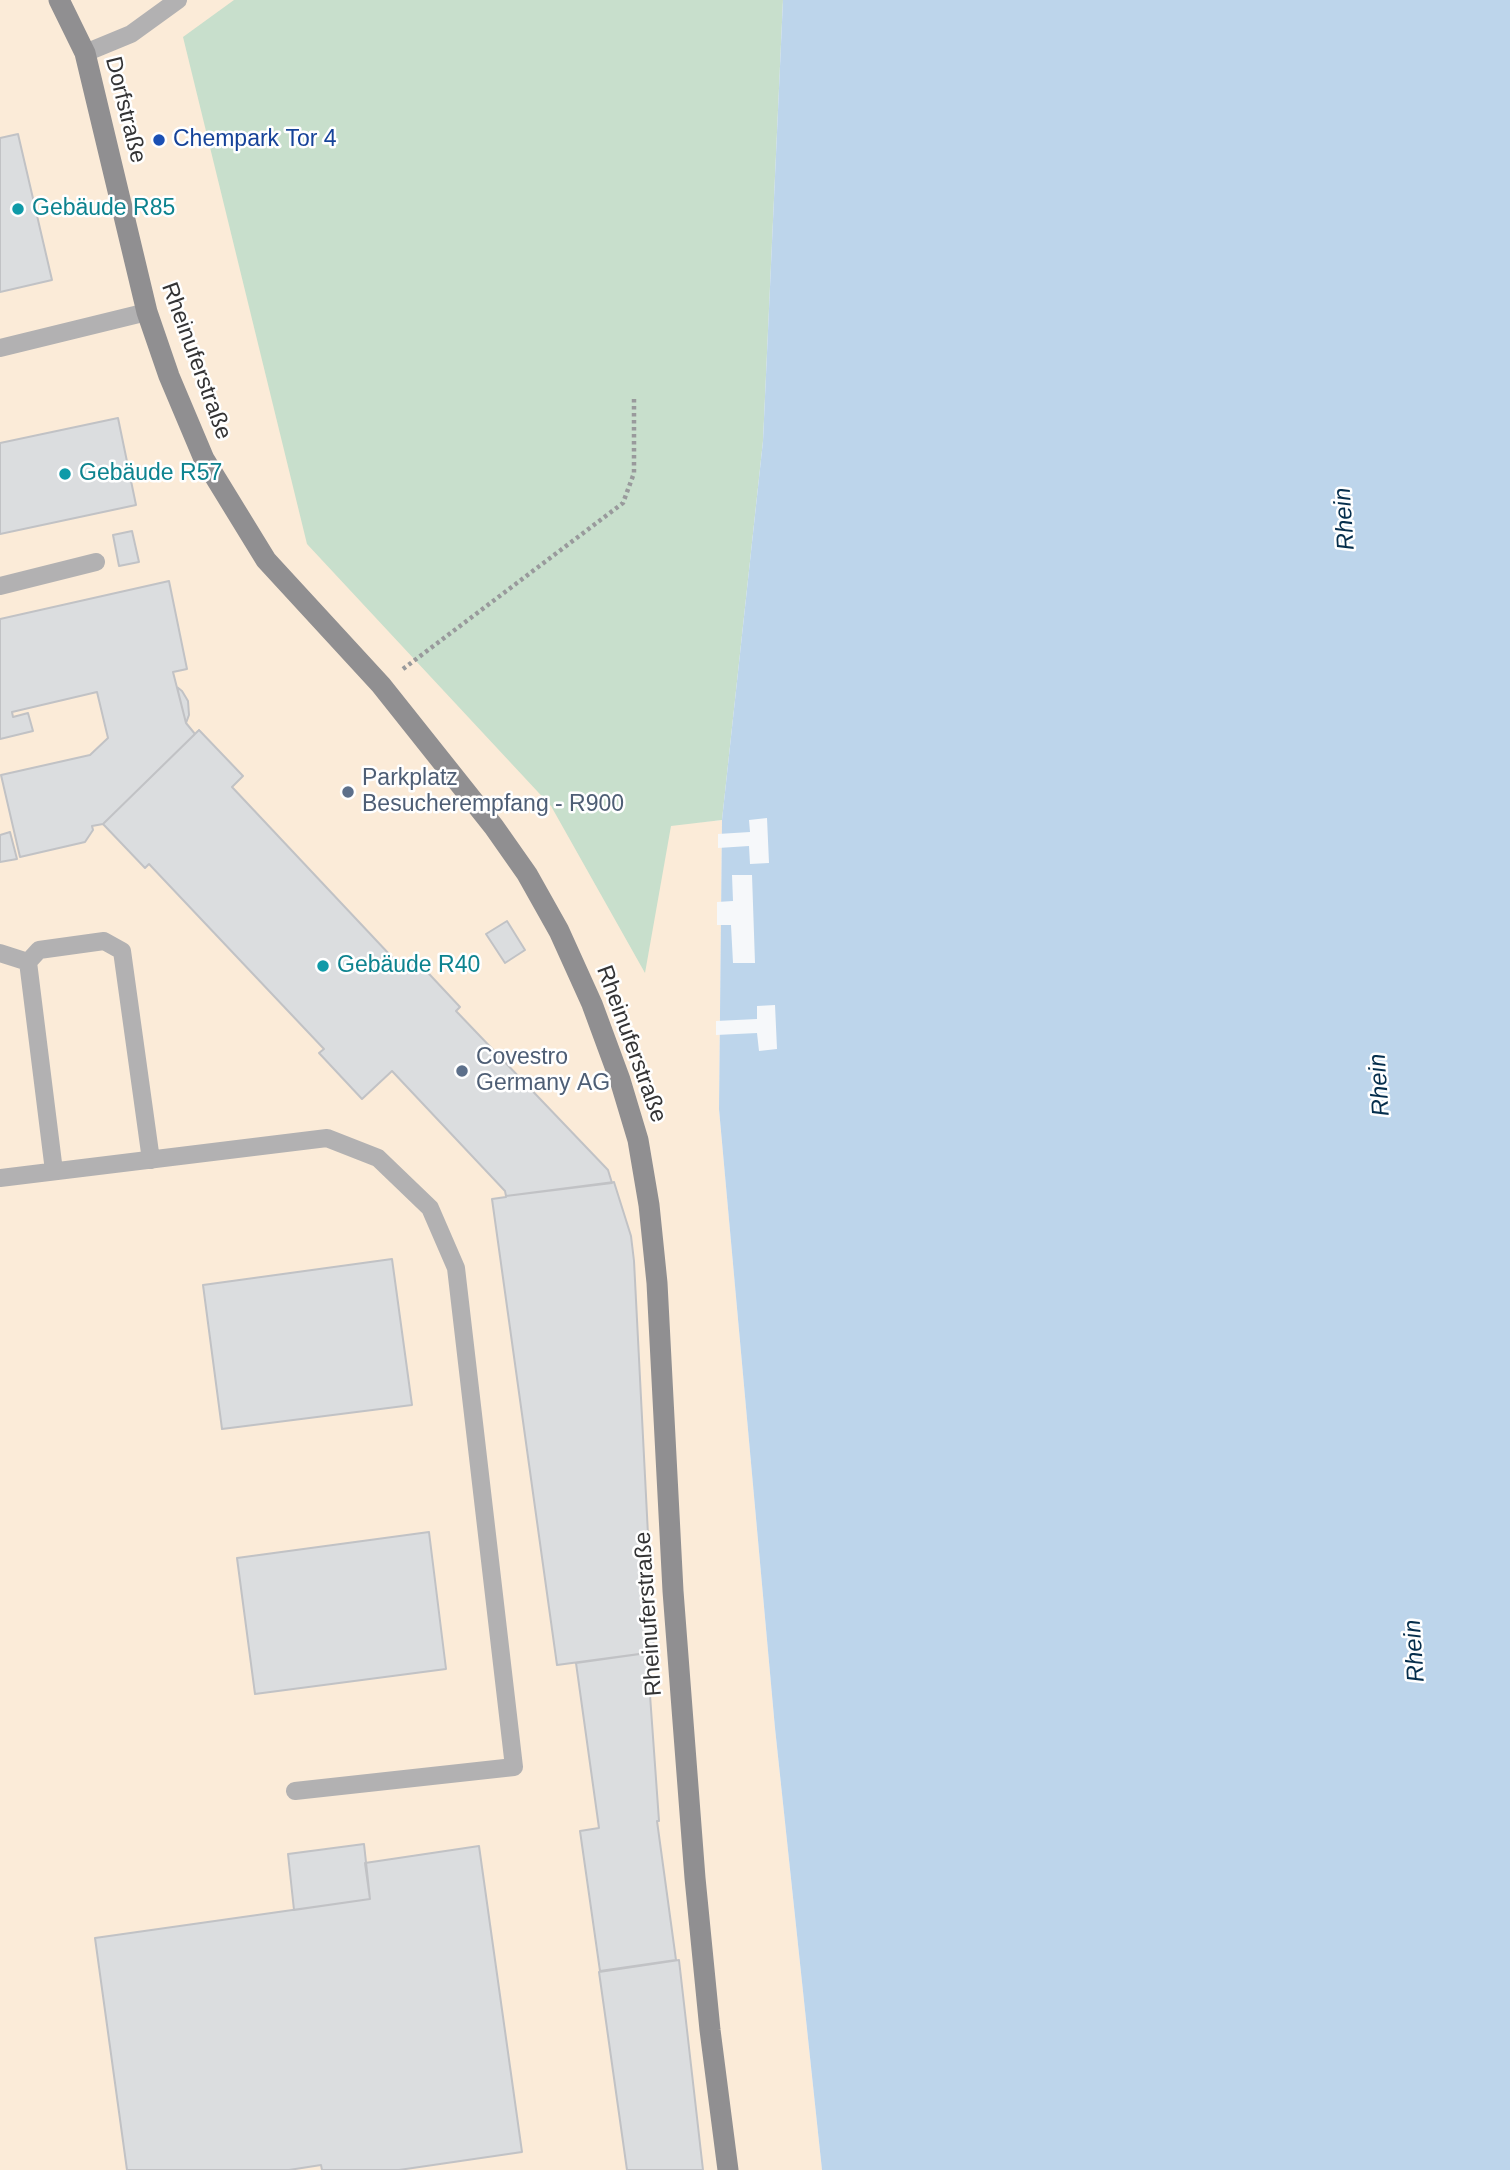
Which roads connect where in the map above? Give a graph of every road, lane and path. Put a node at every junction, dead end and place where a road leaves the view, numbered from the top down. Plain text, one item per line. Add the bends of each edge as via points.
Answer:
1 (59, 0) edge
2 (178, 0) edge
3 (85, 53) junction
4 (129, 237) joint
5 (147, 312) junction
6 (0, 348) edge
7 (634, 397) dead end
8 (96, 562) dead end
9 (0, 586) edge
10 (382, 685) junction
11 (0, 953) edge
12 (28, 962) junction
13 (151, 1160) junction
14 (54, 1171) junction
15 (0, 1178) edge
16 (295, 1791) dead end
17 (728, 2170) edge

1 - 3 street, Dorfstraße
2 - 3 lane via 131,34
3 - 4 street, Dorfstraße
4 - 5 street, Rheinuferstraße
5 - 6 lane
5 - 10 street, Rheinuferstraße via 204,459 266,560
7 - 10 path via 634,473 623,503
8 - 9 lane
10 - 17 street, Rheinuferstraße via 494,827 559,931 592,1004 638,1140 657,1283 673,1591 695,1878
11 - 12 lane
12 - 13 lane via 38,950 104,941 122,951
12 - 14 lane
13 - 14 lane
13 - 16 lane via 327,1138 378,1158 430,1208 456,1268 514,1767
14 - 15 lane

